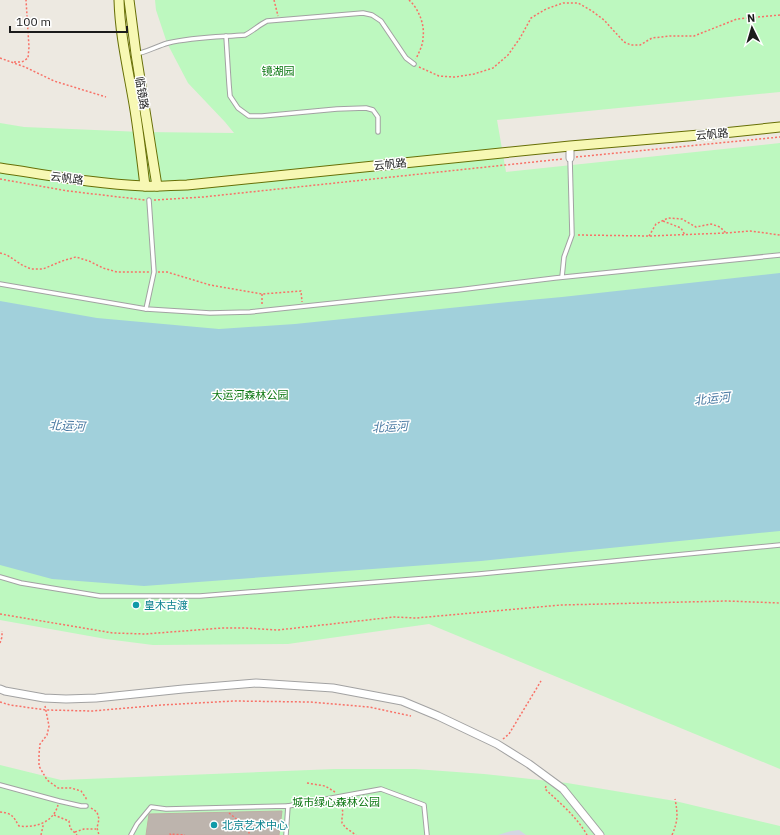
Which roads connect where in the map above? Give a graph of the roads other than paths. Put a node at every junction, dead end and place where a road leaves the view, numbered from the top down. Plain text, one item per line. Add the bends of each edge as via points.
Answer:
1 (119, 0) edge
2 (129, 0) edge
3 (226, 36) junction
4 (136, 54) junction
5 (414, 64) road end
6 (780, 127) edge
7 (378, 132) dead end
8 (570, 146) junction
9 (570, 158) joint
10 (0, 168) edge
11 (145, 186) junction
12 (157, 186) junction
13 (149, 200) dead end
14 (780, 255) edge
15 (562, 277) junction
16 (0, 284) edge
17 (146, 309) junction
18 (780, 545) edge
19 (0, 577) edge
20 (0, 689) edge
21 (0, 786) edge
22 (86, 806) road end
23 (288, 806) junction
24 (131, 835) edge
25 (286, 835) edge
26 (427, 835) edge
27 (600, 835) edge

1 - 11 street, 临镜路
2 - 4 street, 临镜路
3 - 4 lane via 167,43
3 - 5 lane via 245,35 267,21 363,13 372,15 380,21 406,58
3 - 7 lane via 230,96 238,108 249,116 366,108 373,110 378,117
4 - 12 street, 临镜路
6 - 8 street, 云帆路
8 - 9 street
8 - 12 street, 云帆路
9 - 15 lane via 572,236 564,257
10 - 11 street, 云帆路 via 95,182
11 - 12 street, 云帆路
13 - 17 lane via 154,272
14 - 15 lane
15 - 17 lane via 263,311 210,313
16 - 17 lane
18 - 19 lane via 479,574 200,596 100,596
20 - 27 street via 44,698 66,699 256,683 333,688 402,701 498,744 529,764 563,789
21 - 22 lane
23 - 24 lane via 166,809 151,807
23 - 25 lane
23 - 26 lane via 381,789 424,805

